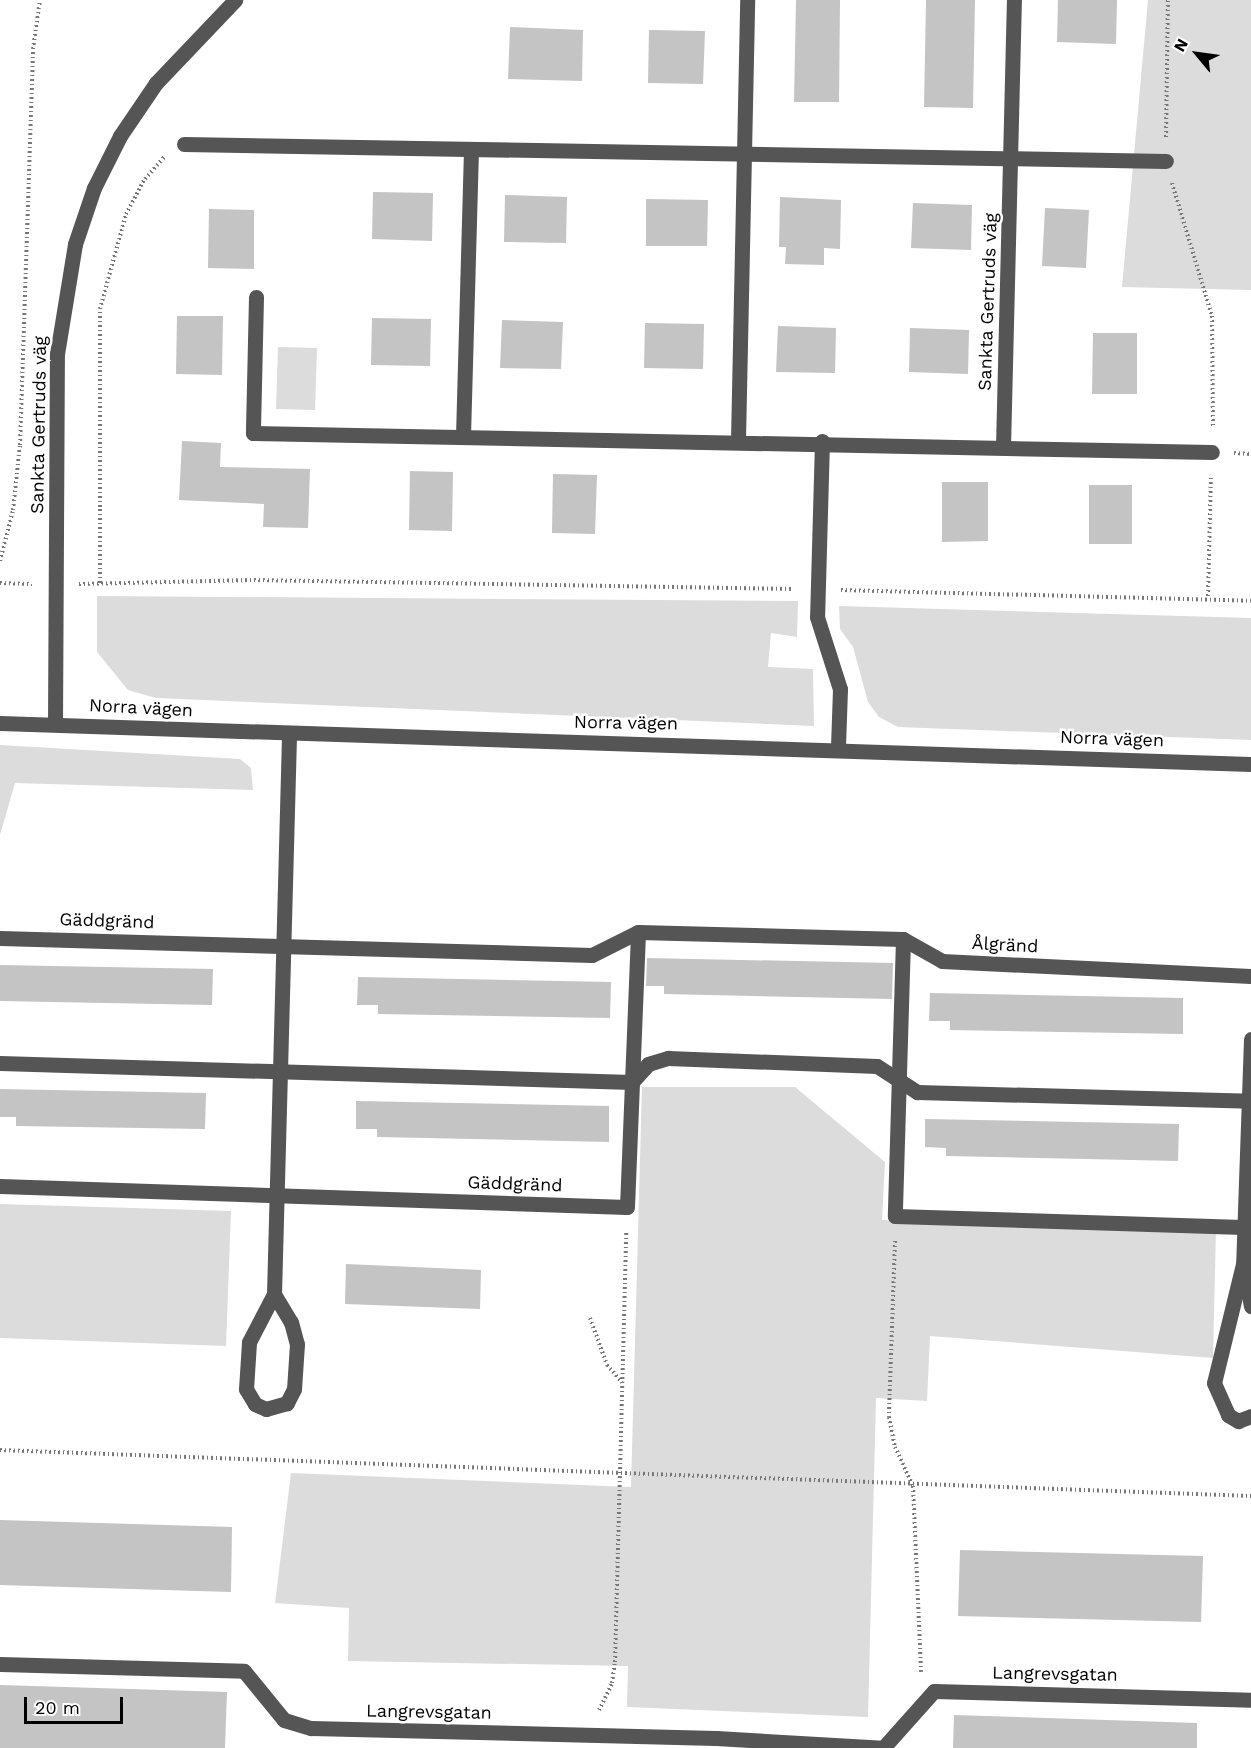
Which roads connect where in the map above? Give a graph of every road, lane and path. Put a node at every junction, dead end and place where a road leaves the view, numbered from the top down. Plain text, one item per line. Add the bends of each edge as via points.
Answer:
1 (40, 0) edge
2 (235, 0) edge
3 (747, 0) edge
4 (1014, 0) edge
5 (1168, 0) edge
6 (217, 5) edge
7 (184, 144) joint
8 (471, 149) junction
9 (742, 154) junction
10 (1012, 158) junction
11 (1166, 161) junction
12 (256, 297) dead end
13 (463, 436) junction
14 (738, 440) junction
15 (822, 441) junction
16 (1003, 447) junction
17 (1212, 452) junction
18 (0, 561) edge
19 (0, 583) edge
20 (100, 583) junction
21 (57, 584) junction
22 (817, 590) junction
23 (1208, 596) junction
24 (1251, 601) edge
25 (0, 723) edge
26 (55, 724) junction
27 (289, 735) junction
28 (838, 747) junction
29 (1251, 764) edge
30 (638, 932) junction
31 (0, 938) edge
32 (903, 939) junction
33 (284, 946) junction
34 (1251, 976) edge
35 (1251, 1039) edge
36 (0, 1063) edge
37 (280, 1071) junction
38 (901, 1079) junction
39 (632, 1082) junction
40 (1250, 1101) edge
41 (0, 1186) edge
42 (277, 1194) junction
43 (627, 1208) junction
44 (895, 1216) junction
45 (1248, 1227) edge
46 (1243, 1264) junction
47 (274, 1294) junction
48 (1251, 1306) edge
49 (590, 1318) dead end
50 (623, 1382) junction
51 (1251, 1416) edge
52 (0, 1450) edge
53 (621, 1475) junction
54 (913, 1486) junction
55 (1251, 1496) edge
56 (0, 1664) edge
57 (1251, 1700) edge
58 (922, 1703) junction
59 (581, 1735) junction
60 (882, 1748) edge

1 - 18 path via 33,49 20,445 13,510
2 - 6 street, Sankta Gertruds väg
3 - 9 street
4 - 10 street, Sankta Gertruds väg
5 - 11 path
6 - 21 street, Sankta Gertruds väg via 120,136 94,188 75,244 57,354
7 - 8 street
7 - 20 path via 161,158 126,214 100,309
8 - 9 street
8 - 13 street
9 - 10 street
9 - 14 street
10 - 11 street
10 - 16 street, Sankta Gertruds väg
11 - 17 path via 1212,316
12 - 13 street via 253,433
13 - 14 street
14 - 15 street
15 - 16 street
15 - 22 street
16 - 17 street
17 - 23 path
19 - 21 path
20 - 21 path
20 - 22 path via 254,579
21 - 26 street, Sankta Gertruds väg
22 - 23 path
22 - 28 street via 821,637 840,688
23 - 24 path
25 - 26 street, Norra vägen
26 - 27 street, Norra vägen
27 - 28 street, Norra vägen
27 - 33 street
28 - 29 street, Norra vägen
30 - 32 street, Gäddgränd
30 - 33 street, Gäddgränd via 592,955
30 - 39 street
31 - 33 street, Gäddgränd
32 - 34 street, Ålgränd via 942,961
32 - 38 street
33 - 37 street
35 - 40 street
36 - 37 street
37 - 39 street
37 - 42 street
38 - 39 street via 878,1066 668,1058 648,1064
38 - 40 street via 916,1092
38 - 44 street
39 - 43 street
40 - 45 street
41 - 42 street, Gäddgränd
42 - 43 street, Gäddgränd
42 - 47 street
43 - 50 path
44 - 45 street
44 - 54 path via 889,1417 895,1447
45 - 46 street
46 - 48 street
46 - 51 street via 1214,1383 1228,1415 1238,1421
47 - 47 street via 249,1342 246,1389 255,1404 266,1409 287,1403 294,1389 297,1344 291,1322
49 - 50 path via 607,1365
50 - 53 path
52 - 53 path
53 - 54 path
53 - 59 path via 612,1683
54 - 55 path
54 - 58 path
56 - 59 street, Langrevsgatan via 244,1671 284,1720 311,1728
57 - 58 street, Langrevsgatan via 934,1691
58 - 60 street, Langrevsgatan
59 - 60 street, Langrevsgatan

